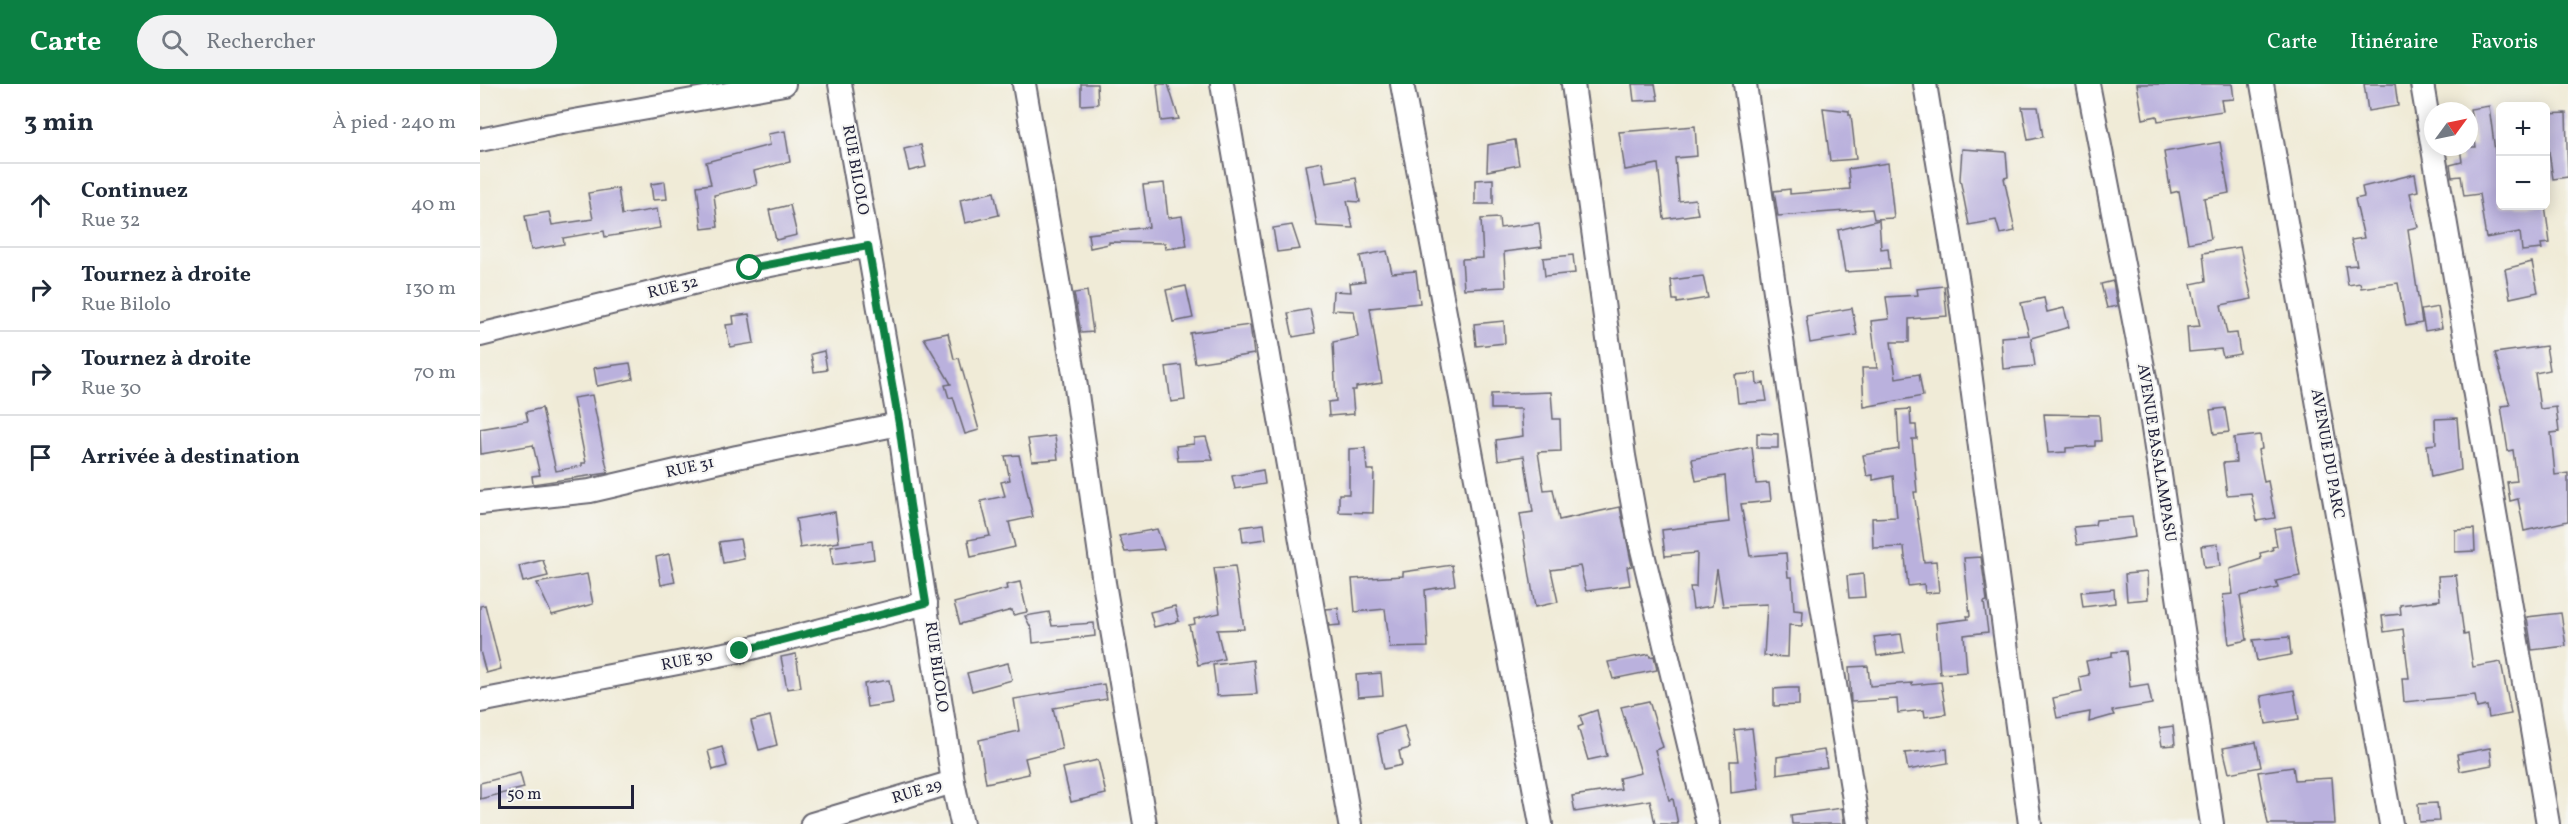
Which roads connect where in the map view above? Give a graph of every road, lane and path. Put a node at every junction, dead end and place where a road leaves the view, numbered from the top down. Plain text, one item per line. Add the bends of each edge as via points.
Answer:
1 (784, 84) edge
2 (840, 84) edge
3 (1024, 84) edge
4 (1222, 84) edge
5 (1402, 84) edge
6 (1573, 84) edge
7 (1745, 84) edge
8 (1925, 84) edge
9 (2088, 84) edge
10 (2262, 84) edge
11 (2422, 84) edge
12 (480, 140) edge
13 (868, 246) junction
14 (480, 335) edge
15 (899, 424) junction
16 (480, 503) edge
17 (926, 603) junction
18 (480, 701) edge
19 (953, 782) junction
20 (812, 824) edge
21 (962, 824) edge
22 (1145, 824) edge
23 (1350, 824) edge
24 (1541, 824) edge
25 (1708, 824) edge
26 (1858, 824) edge
27 (2030, 824) edge
28 (2212, 824) edge
29 (2391, 824) edge
30 (2548, 824) edge

1 - 12 street
2 - 13 street, RUE BILOLO
3 - 22 street
4 - 23 street
5 - 24 street
6 - 25 street via 1636,522
7 - 26 street via 1809,527
8 - 27 street via 1960,300
9 - 28 street, AVENUE BASALAMPASU via 2147,388
10 - 29 street, AVENUE DU PARC
11 - 30 street
13 - 14 street, RUE 32 via 750,268
13 - 15 street, RUE BILOLO
15 - 16 street, RUE 31 via 590,492
15 - 17 street, RUE BILOLO
17 - 18 street, RUE 30 via 740,651
17 - 19 street, RUE BILOLO
19 - 20 street, RUE 29
19 - 21 street, RUE BILOLO

